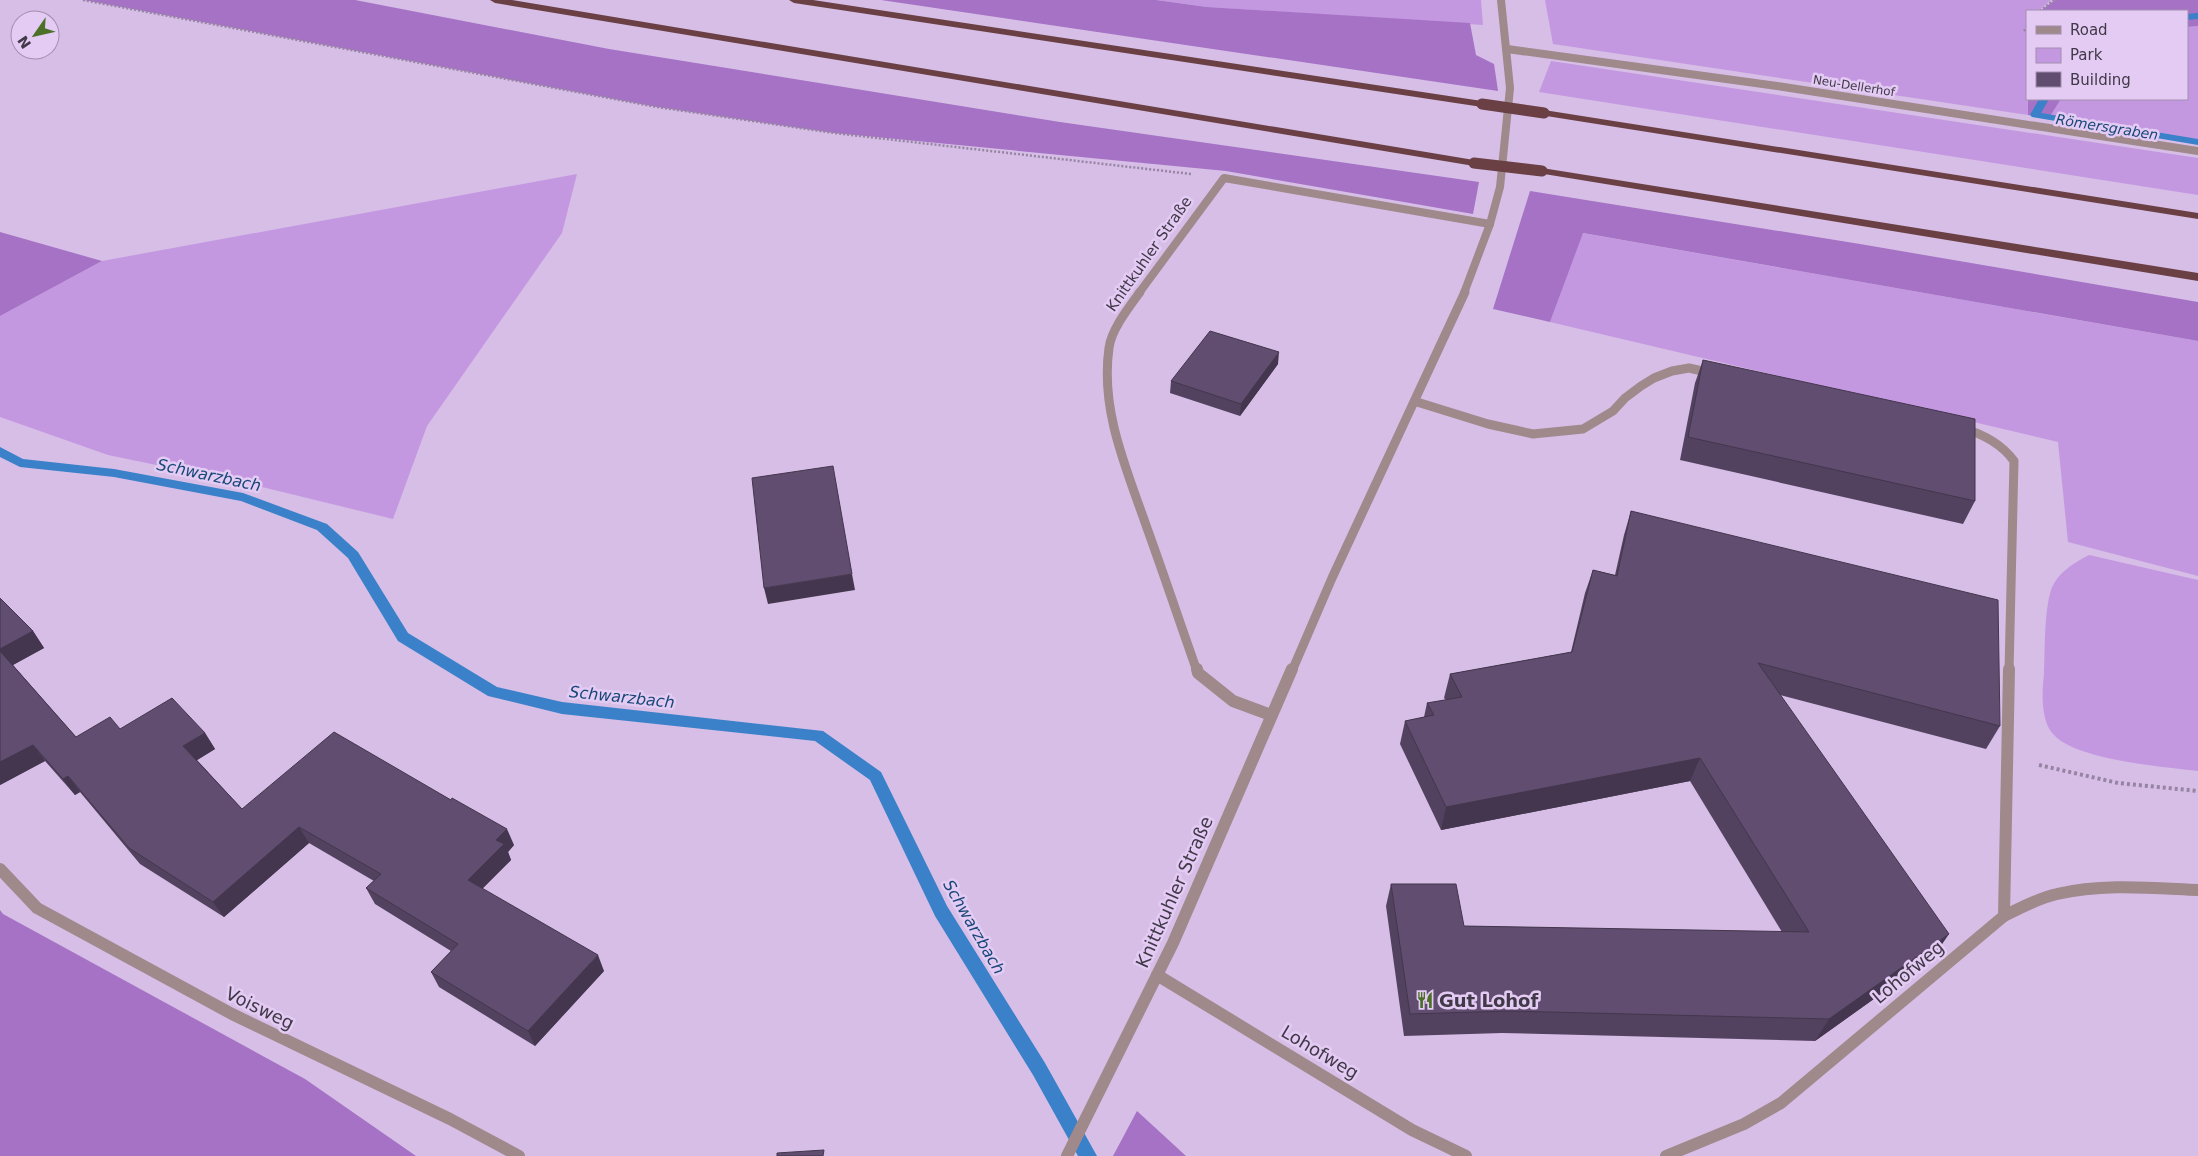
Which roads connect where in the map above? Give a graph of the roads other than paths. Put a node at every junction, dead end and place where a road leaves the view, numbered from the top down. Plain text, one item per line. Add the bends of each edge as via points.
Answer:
1 (495, 0) edge
2 (794, 0) edge
3 (1501, 0) edge
4 (1507, 49) junction
5 (2198, 151) edge
6 (2198, 216) edge
7 (1490, 224) junction
8 (2198, 277) edge
9 (1717, 374) edge
10 (1417, 402) junction
11 (1955, 427) edge
12 (1271, 715) junction
13 (0, 869) edge
14 (2198, 890) edge
15 (2004, 916) junction
16 (1157, 975) junction
17 (519, 1156) edge
18 (1067, 1156) edge
19 (1466, 1156) edge
20 (1666, 1156) edge

1 - 8 highway, bridge via 1474,163 1542,171
2 - 6 highway, bridge
3 - 4 street, Knittkuhler Straße
4 - 5 street, Neu-Dellerhof via 1777,86
4 - 7 street, Knittkuhler Straße via 1510,88 1500,187
7 - 10 street, Knittkuhler Straße via 1459,308
7 - 12 street, Knittkuhler Straße via 1224,178 1126,312 1109,346 1107,382 1111,417 1198,673 1233,701
9 - 10 street via 1689,368 1672,372 1641,386 1613,411 1583,429 1533,434
10 - 12 street, Knittkuhler Straße via 1332,578
11 - 15 street via 1974,431 2001,445 2014,461
12 - 16 street, Knittkuhler Straße
13 - 17 street, Voisweg via 37,908 232,1014 450,1119
14 - 15 street, Lohofweg via 2115,887 2057,894
15 - 20 street, Lohofweg via 1781,1103 1744,1124
16 - 18 street, Knittkuhler Straße
16 - 19 street, Lohofweg via 1412,1130

